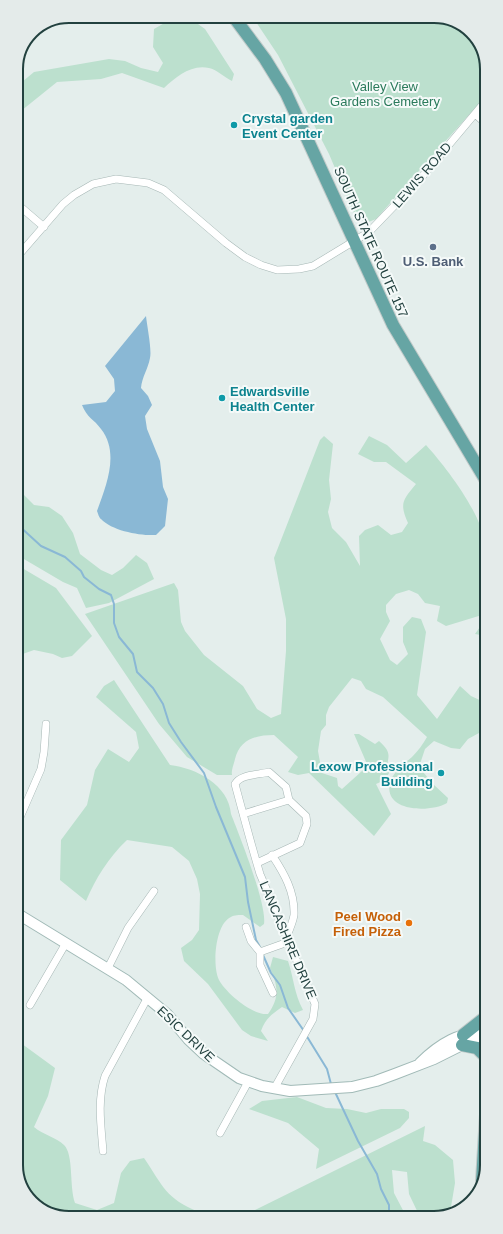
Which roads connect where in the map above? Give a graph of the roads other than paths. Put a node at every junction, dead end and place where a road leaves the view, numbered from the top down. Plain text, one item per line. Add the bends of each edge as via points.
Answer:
1 (239, 23) edge
2 (480, 108) edge
3 (475, 114) junction
4 (480, 118) edge
5 (23, 209) edge
6 (44, 226) junction
7 (353, 240) junction
8 (23, 250) edge
9 (480, 471) edge
10 (46, 724) dead end
11 (290, 800) junction
12 (23, 805) edge
13 (243, 814) junction
14 (272, 855) junction
15 (256, 863) junction
16 (154, 891) dead end
17 (23, 917) edge
18 (246, 927) dead end
19 (287, 940) junction
20 (66, 943) junction
21 (260, 952) junction
22 (108, 968) junction
23 (273, 993) dead end
24 (148, 997) junction
25 (30, 1005) dead end
26 (480, 1023) edge
27 (480, 1034) edge
28 (463, 1040) junction
29 (480, 1040) edge
30 (480, 1051) edge
31 (248, 1082) junction
32 (274, 1089) junction
33 (220, 1133) dead end
34 (103, 1151) dead end

1 - 7 main road, SOUTH STATE ROUTE 157 via 290,99
2 - 3 street, LEWIS ROAD
3 - 4 street
3 - 7 street, LEWIS ROAD via 384,217 369,232
5 - 6 street
6 - 7 street, LEWIS ROAD via 68,199 86,187 103,181 124,180 148,183 164,190 245,257 277,270 313,266
6 - 8 street, LEWIS ROAD
7 - 9 main road, SOUTH STATE ROUTE 157 via 399,335
10 - 12 street via 41,769
11 - 13 street
11 - 13 street, LANCASHIRE DRIVE via 286,787 269,772 243,778 235,784
11 - 14 street via 306,816 307,824 300,843
13 - 15 street, LANCASHIRE DRIVE
14 - 15 street
14 - 19 street via 289,884 293,904 294,916
15 - 19 street, LANCASHIRE DRIVE
16 - 22 street via 128,928
17 - 20 street, ESIC DRIVE
18 - 21 street via 251,941
19 - 21 street
19 - 32 street, LANCASHIRE DRIVE via 313,998 315,1012
20 - 22 street, ESIC DRIVE
20 - 25 street
21 - 23 street via 260,965
22 - 24 street, ESIC DRIVE
24 - 31 street, ESIC DRIVE via 204,1054
24 - 34 street via 104,1076 101,1086
26 - 28 main road
27 - 28 street, ESIC DRIVE
28 - 29 street, ESIC DRIVE
28 - 30 main road
28 - 32 street, ESIC DRIVE via 434,1059 376,1081 352,1087 306,1091
31 - 32 street, ESIC DRIVE
31 - 33 street

